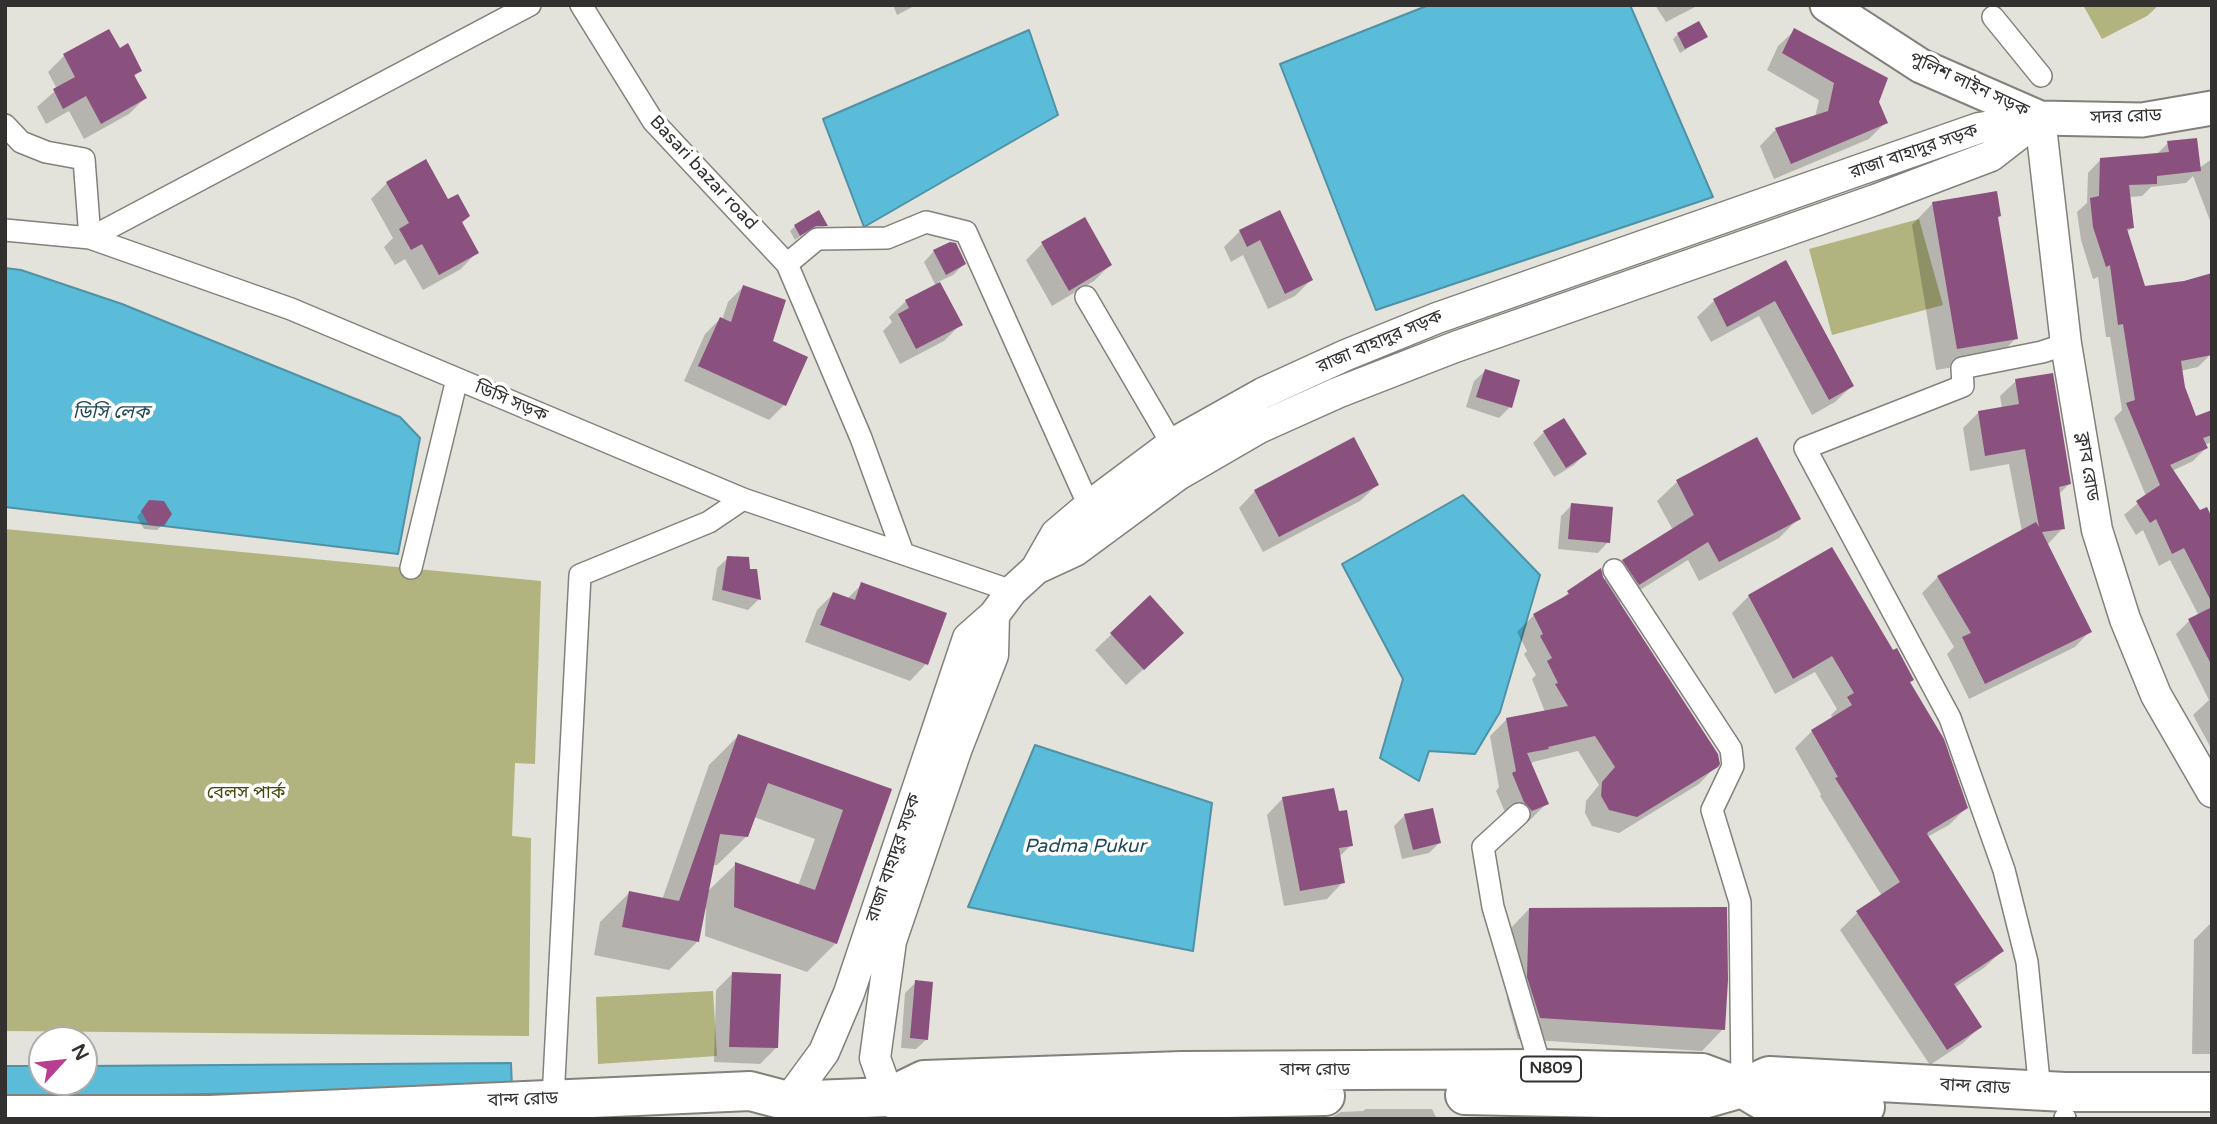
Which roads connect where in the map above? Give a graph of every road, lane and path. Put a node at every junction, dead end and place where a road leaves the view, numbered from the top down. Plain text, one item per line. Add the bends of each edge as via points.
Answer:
1 (530, 5) edge
2 (581, 5) edge
3 (1827, 5) edge
4 (1993, 17) dead end
5 (2040, 78) dead end
6 (2212, 108) edge
7 (2040, 118) junction
8 (5, 125) edge
9 (5, 230) edge
10 (90, 238) junction
11 (787, 264) junction
12 (1086, 297) dead end
13 (2066, 344) junction
14 (457, 379) junction
15 (1172, 444) junction
16 (743, 499) junction
17 (1089, 506) junction
18 (903, 553) junction
19 (411, 568) dead end
20 (1036, 569) junction
21 (1614, 570) dead end
22 (1012, 591) junction
23 (994, 615) junction
24 (2212, 792) edge
25 (1519, 814) dead end
26 (1541, 1069) junction
27 (1742, 1088) junction
28 (2212, 1092) edge
29 (889, 1097) junction
30 (552, 1099) junction
31 (788, 1101) junction
32 (1460, 1107) edge
33 (1176, 1109) edge
34 (2057, 1109) edge
35 (5, 1115) edge
36 (2212, 1118) edge
37 (689, 1119) edge

1 - 10 street
2 - 11 street, Basari bazar road via 653,121
3 - 7 main road, পুলিশ লাইন সড়ক via 1921,66
4 - 5 street
6 - 7 main road, সদর রোড via 2142,120
7 - 13 main road, ক্লাব রোড
7 - 15 main road, রাজা বাহাদুর সড়ক via 1979,128 1437,318 1263,393
7 - 20 main road, রাজা বাহাদুর সড়ক via 1991,156 1455,346 1259,428 1178,475 1076,551
8 - 10 street via 21,142 84,159
9 - 10 street, ডিসি সড়ক
10 - 14 street, ডিসি সড়ক via 291,309
11 - 17 street via 817,239 887,238 926,222 966,232
11 - 18 street via 861,438
12 - 15 street
13 - 24 main road, ক্লাব রোড via 2097,530 2125,619 2156,695
13 - 34 street via 1962,368 1963,386 1805,448 1955,730 2004,870
14 - 16 street, ডিসি সড়ক
14 - 19 street
15 - 17 main road, রাজা বাহাদুর সড়ক
16 - 18 street, ডিসি সড়ক
16 - 30 street via 709,522 580,575
17 - 20 main road, রাজা বাহাদুর সড়ক via 1056,534
18 - 22 street, ডিসি সড়ক
20 - 22 main road, রাজা বাহাদুর সড়ক
21 - 27 street via 1731,749 1733,766 1712,810 1740,902
22 - 23 main road, রাজা বাহাদুর সড়ক
23 - 29 main road, রাজা বাহাদুর সড়ক via 993,655 891,941 875,1058
23 - 31 main road, রাজা বাহাদুর সড়ক via 968,638 849,993 824,1052
25 - 26 street via 1483,847 1493,907
26 - 27 highway, বান্দ রোড / N809 via 1702,1073
26 - 29 highway, বান্দ রোড / N809 via 1182,1070 924,1080
27 - 32 highway, বান্দ রোড / N809 via 1700,1100
27 - 34 highway, বান্দ রোড / N809 via 1769,1076
28 - 34 highway, বান্দ রোড / N809
29 - 31 highway, বান্দ রোড / N809
29 - 33 highway, বান্দ রোড / N809 via 925,1111
30 - 31 highway, বান্দ রোড / N809 via 750,1091
30 - 35 highway, বান্দ রোড / N809 via 210,1115
31 - 37 highway, বান্দ রোড / N809 via 756,1115
32 - 33 highway, বান্দ রোড / N809
34 - 36 highway, বান্দ রোড / N809

